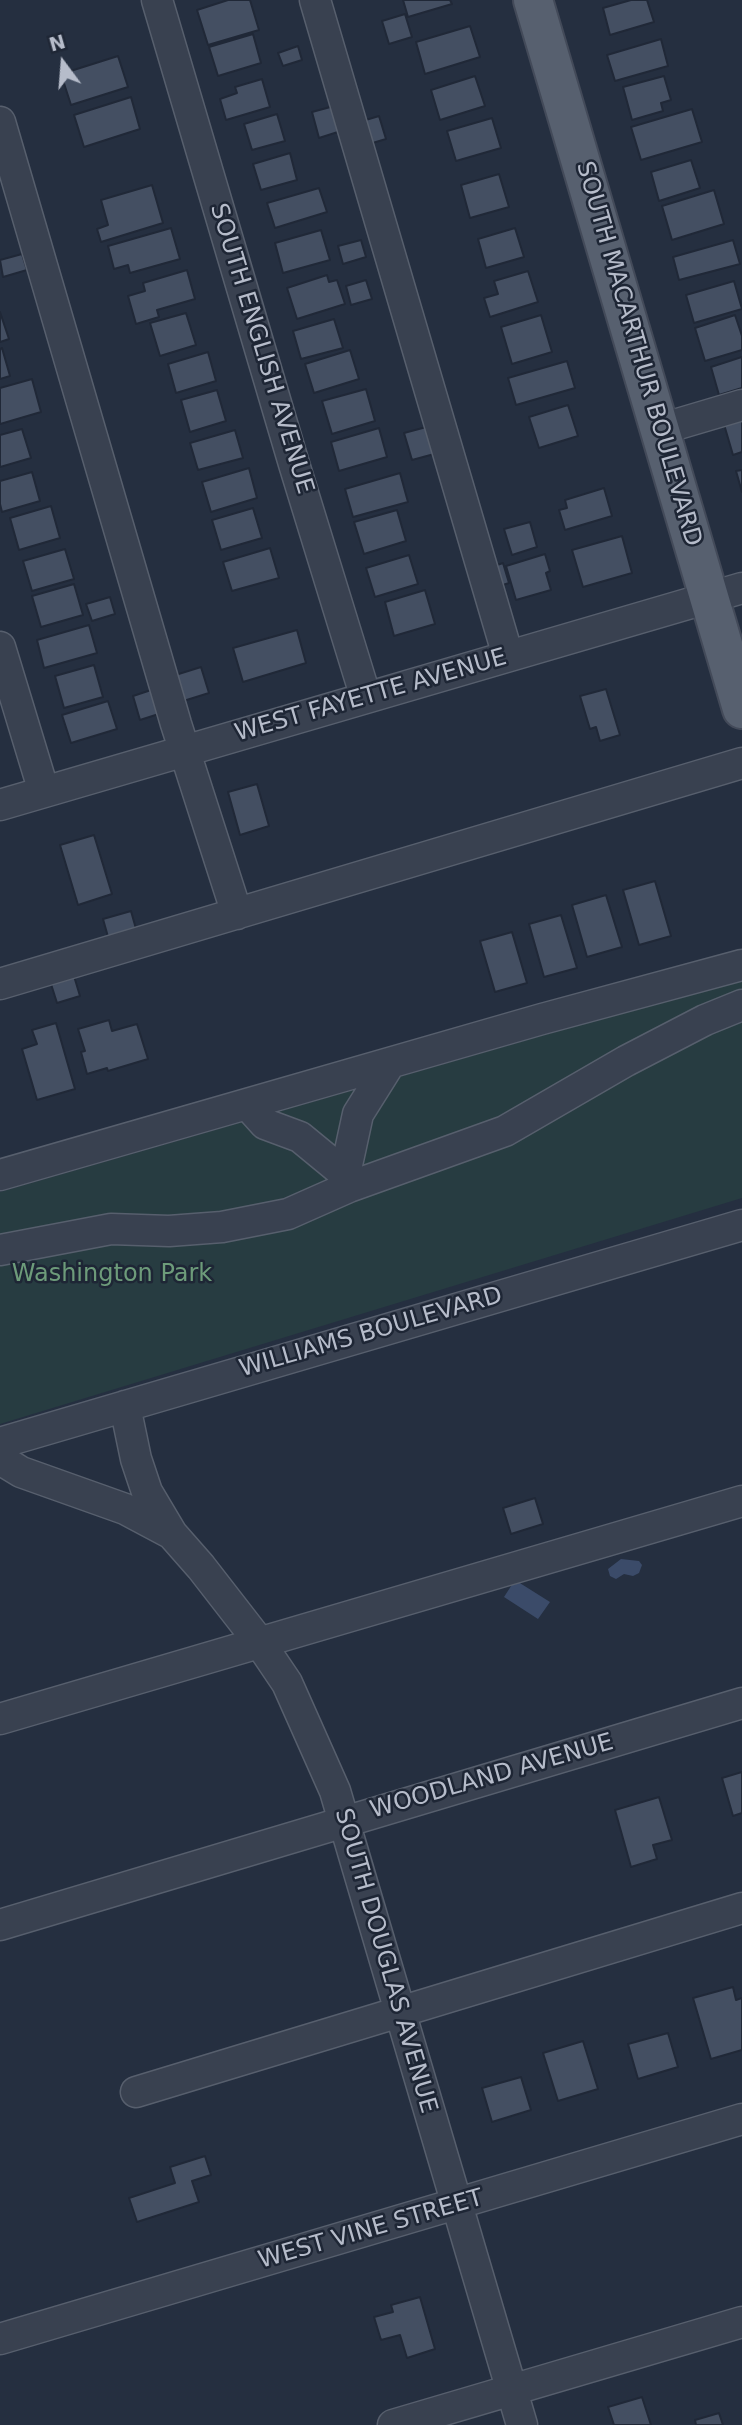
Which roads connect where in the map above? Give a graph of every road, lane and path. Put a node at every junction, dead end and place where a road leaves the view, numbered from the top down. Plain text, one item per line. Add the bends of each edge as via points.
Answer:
1 (157, 0) edge
2 (315, 0) edge
3 (533, 0) edge
4 (0, 122) edge
5 (742, 405) edge
6 (661, 429) junction
7 (725, 593) edge
8 (0, 647) edge
9 (508, 656) junction
10 (366, 698) junction
11 (742, 709) edge
12 (185, 751) junction
13 (742, 763) edge
14 (44, 792) junction
15 (0, 806) edge
16 (237, 914) junction
17 (742, 965) edge
18 (0, 984) edge
19 (742, 1005) edge
20 (390, 1063) junction
21 (247, 1104) junction
22 (0, 1175) edge
23 (347, 1180) junction
24 (742, 1225) edge
25 (0, 1250) edge
26 (125, 1406) junction
27 (0, 1443) edge
28 (0, 1459) edge
29 (742, 1501) edge
30 (172, 1534) junction
31 (260, 1643) junction
32 (742, 1703) edge
33 (0, 1719) edge
34 (344, 1821) junction
35 (742, 1908) edge
36 (0, 1924) edge
37 (401, 2014) junction
38 (136, 2092) dead end
39 (742, 2119) edge
40 (456, 2205) junction
41 (742, 2322) edge
42 (0, 2339) edge
43 (512, 2391) junction
44 (393, 2425) edge
45 (522, 2425) edge

1 - 10 street, SOUTH ENGLISH AVENUE
2 - 9 street
3 - 6 main road, SOUTH MACARTHUR BOULEVARD
4 - 12 street
5 - 6 street
6 - 7 main road, SOUTH MACARTHUR BOULEVARD
7 - 9 street, WEST FAYETTE AVENUE
7 - 11 main road, SOUTH MACARTHUR BOULEVARD
8 - 14 street
9 - 10 street, WEST FAYETTE AVENUE
10 - 12 street, WEST FAYETTE AVENUE
12 - 14 street, WEST FAYETTE AVENUE
12 - 16 street
13 - 16 street
14 - 15 street, WEST FAYETTE AVENUE
16 - 18 street
17 - 20 street
19 - 23 street via 626,1061 505,1131
20 - 21 street
20 - 23 street via 358,1114
21 - 22 street
21 - 23 street via 265,1124 300,1137
23 - 25 street via 288,1214 222,1227 111,1229
24 - 26 street, WILLIAMS BOULEVARD
26 - 27 street, WILLIAMS BOULEVARD
26 - 30 street, SOUTH DOUGLAS AVENUE via 147,1492
28 - 30 street, SOUTH DOUGLAS AVENUE via 21,1472 125,1509
29 - 31 street
30 - 31 street, SOUTH DOUGLAS AVENUE
31 - 33 street
31 - 34 street, SOUTH DOUGLAS AVENUE via 287,1683 308,1727
32 - 34 street, WOODLAND AVENUE
34 - 36 street, WOODLAND AVENUE
34 - 37 street, SOUTH DOUGLAS AVENUE
35 - 37 street
37 - 38 street
37 - 40 street, SOUTH DOUGLAS AVENUE
39 - 40 street, WEST VINE STREET
40 - 42 street, WEST VINE STREET
40 - 43 street, SOUTH DOUGLAS AVENUE
41 - 43 street
43 - 44 street
43 - 45 street, SOUTH DOUGLAS AVENUE

